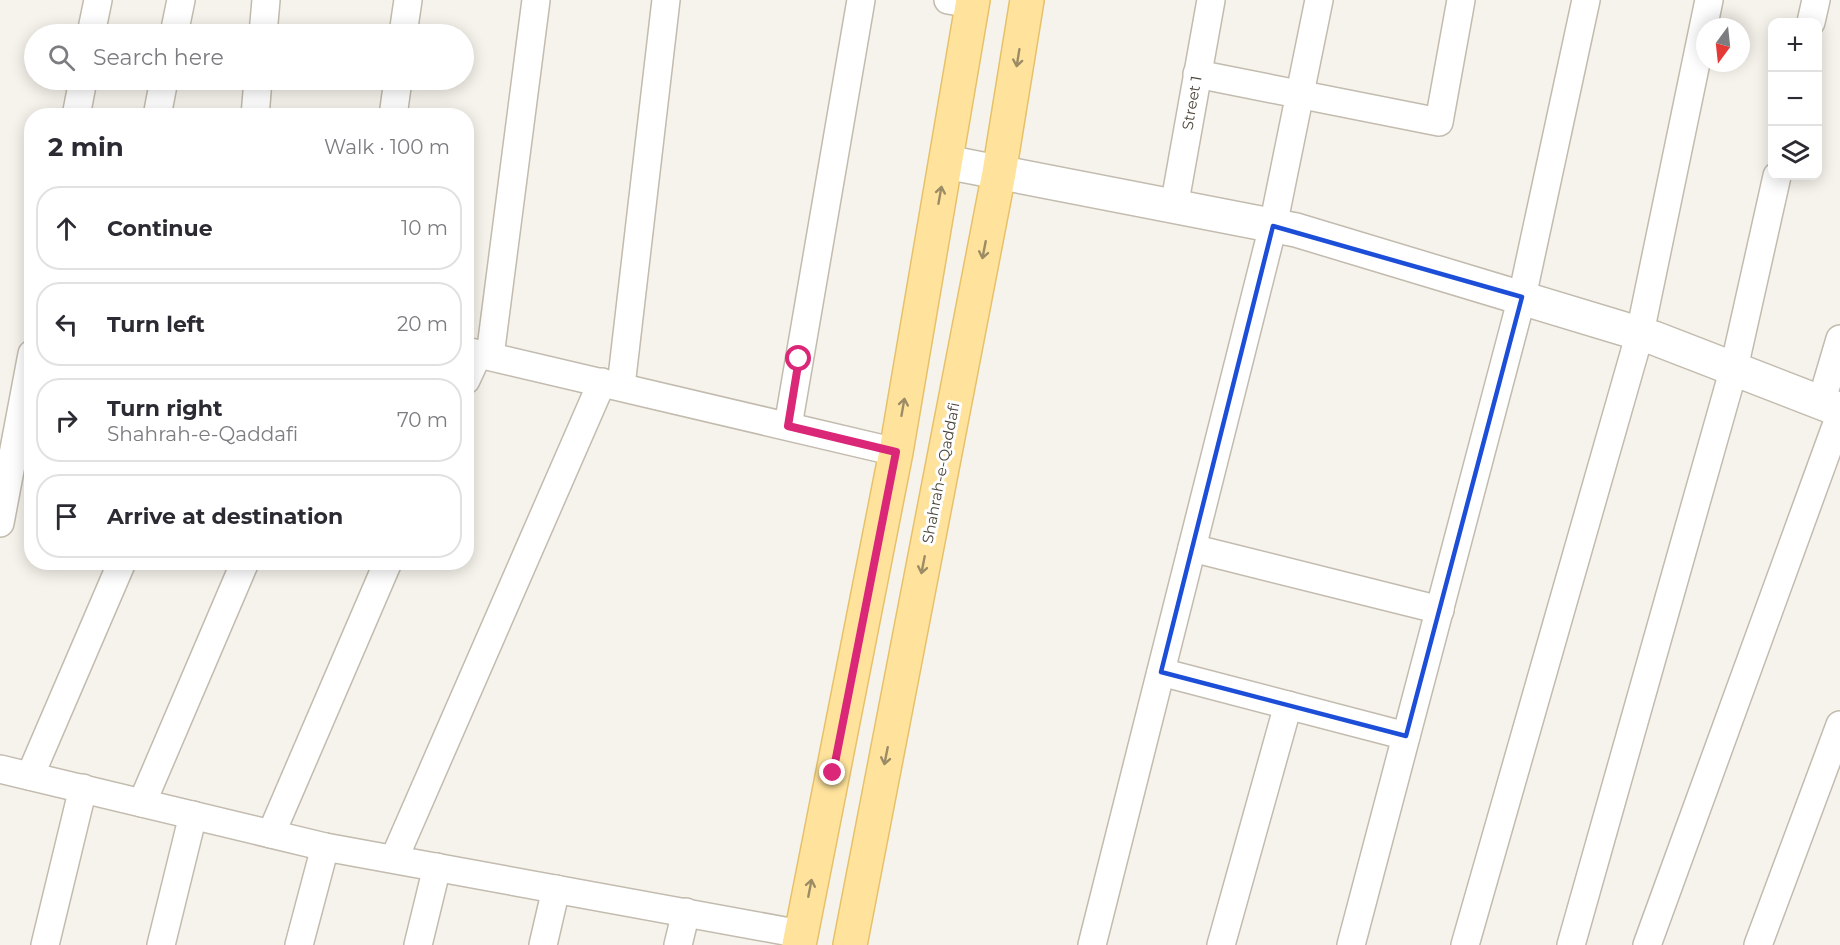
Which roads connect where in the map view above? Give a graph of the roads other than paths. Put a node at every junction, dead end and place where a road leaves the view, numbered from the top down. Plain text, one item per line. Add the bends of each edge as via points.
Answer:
1 (98, 0) edge
2 (181, 0) edge
3 (266, 0) edge
4 (408, 0) edge
5 (536, 0) edge
6 (666, 0) edge
7 (861, 0) edge
8 (1027, 0) edge
9 (1210, 0) edge
10 (1319, 0) edge
11 (1461, 0) edge
12 (1586, 0) edge
13 (1709, 0) edge
14 (1816, 0) edge
15 (964, 1) edge
16 (1812, 18) edge
17 (93, 24) edge
18 (176, 24) edge
19 (264, 24) edge
20 (404, 24) edge
21 (1197, 74) junction
22 (81, 90) edge
23 (162, 90) edge
24 (257, 90) edge
25 (397, 90) edge
26 (1301, 94) junction
27 (78, 108) edge
28 (159, 108) edge
29 (256, 108) edge
30 (394, 108) edge
31 (946, 162) junction
32 (999, 173) junction
33 (1776, 180) edge
34 (1174, 207) junction
35 (1274, 226) junction
36 (1522, 297) junction
37 (1640, 333) junction
38 (1840, 339) edge
39 (478, 354) edge
40 (1734, 368) junction
41 (611, 384) junction
42 (24, 396) edge
43 (1834, 409) edge
44 (788, 426) junction
45 (896, 452) junction
46 (0, 523) edge
47 (1192, 548) junction
48 (119, 570) edge
49 (242, 570) edge
50 (385, 570) edge
51 (1440, 610) junction
52 (1161, 672) junction
53 (1288, 705) junction
54 (1840, 725) edge
55 (1406, 736) junction
56 (0, 769) edge
57 (30, 776) junction
58 (82, 789) junction
59 (142, 803) junction
60 (193, 815) junction
61 (271, 834) junction
62 (325, 847) junction
63 (394, 859) junction
64 (437, 867) junction
65 (556, 889) junction
66 (686, 912) junction
67 (800, 939) edge
68 (45, 945) edge
69 (161, 945) edge
70 (299, 945) edge
71 (418, 945) edge
72 (543, 945) edge
73 (678, 945) edge
74 (850, 945) edge
75 (1092, 945) edge
76 (1221, 945) edge
77 (1351, 945) edge
78 (1465, 945) edge
79 (1571, 945) edge
80 (1647, 945) edge
81 (1758, 945) edge

1 - 17 street
2 - 18 street
3 - 19 street
4 - 20 street
5 - 39 street
6 - 41 street
7 - 44 street
8 -> 32 main road, Shahrah-e-Qaddafi
9 - 21 street, Street 1
10 - 26 street
11 - 26 street via 1439,122
12 - 36 street
13 - 37 street
14 - 16 street
15 - 31 main road
21 - 26 street
21 - 34 street, Street 1
22 - 27 street
23 - 28 street
24 - 29 street
25 - 30 street
26 - 35 street
31 - 32 street
45 -> 31 main road
32 - 34 street
32 -> 74 main road, Shahrah-e-Qaddafi
33 - 40 street
34 - 35 street
35 - 36 street
35 - 47 street
36 - 37 street
36 - 51 street
37 - 40 street
37 - 78 street
38 - 43 street
39 - 41 street
40 - 43 street
40 - 79 street
41 - 44 street
41 - 63 street
42 - 46 street
43 - 80 street
44 - 45 street
67 -> 45 main road
47 - 51 street
47 - 52 street
48 - 57 street
49 - 59 street
50 - 61 street
51 - 55 street
52 - 53 street
52 - 75 street
53 - 55 street
53 - 76 street
54 - 81 street
55 - 77 street
56 - 57 street
57 - 58 street
58 - 59 street
58 - 68 street
59 - 60 street
60 - 61 street
60 - 69 street
61 - 62 street
62 - 63 street
62 - 70 street
63 - 64 street
64 - 65 street
64 - 71 street
65 - 66 street
65 - 72 street
66 - 67 street
66 - 73 street

